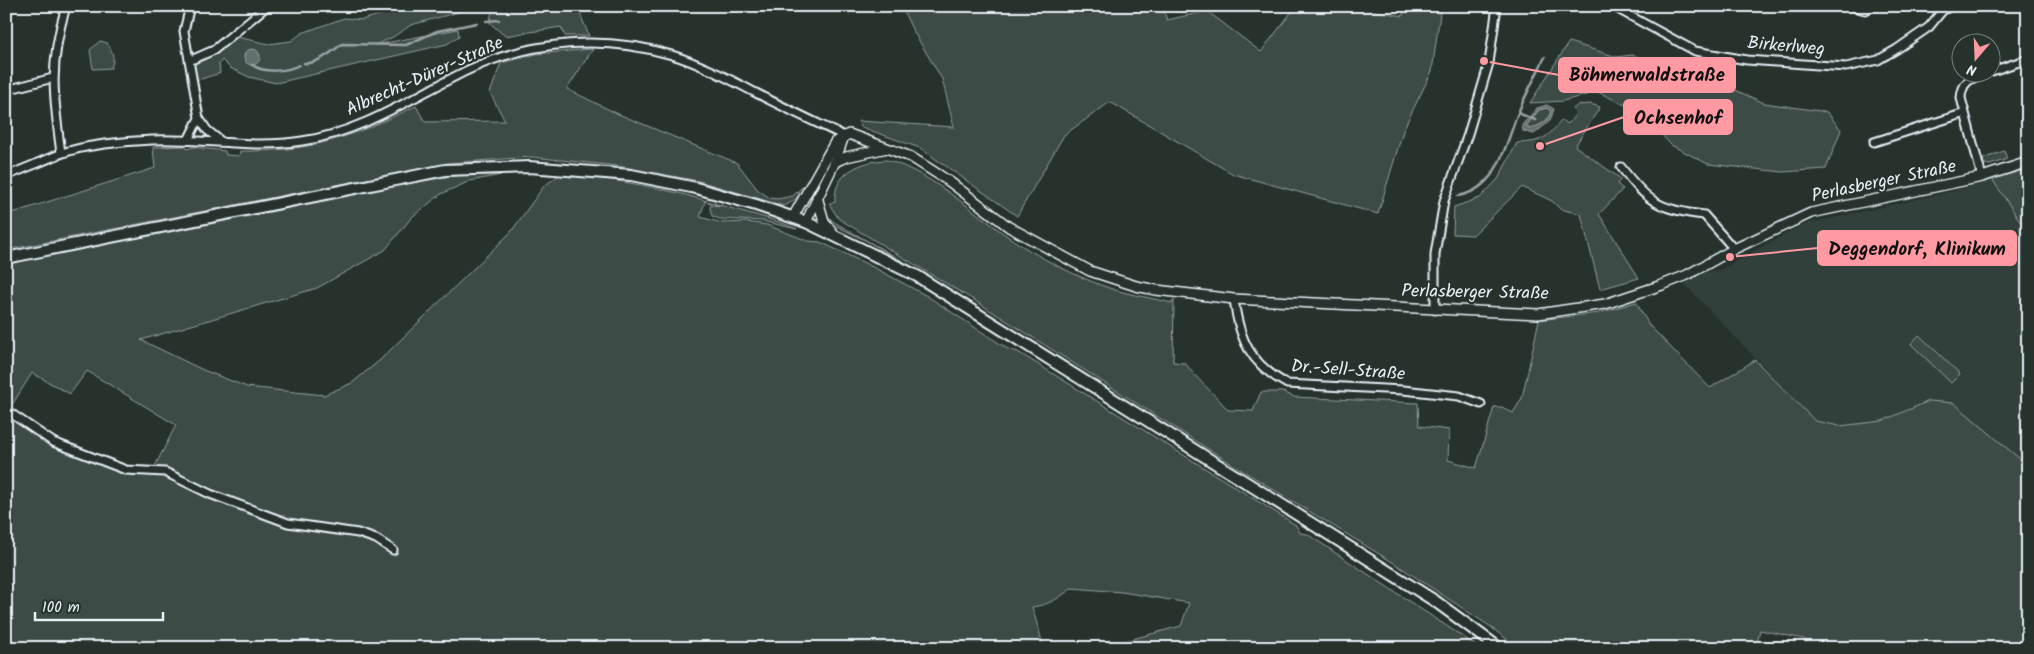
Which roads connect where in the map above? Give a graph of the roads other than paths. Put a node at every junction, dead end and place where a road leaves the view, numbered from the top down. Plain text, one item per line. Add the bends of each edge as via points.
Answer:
1 (66, 6) edge
2 (190, 6) edge
3 (267, 6) edge
4 (1497, 6) edge
5 (1612, 6) edge
6 (1850, 6) edge
7 (1874, 6) edge
8 (1951, 6) edge
9 (1940, 9) edge
10 (2028, 59) edge
11 (189, 61) junction
12 (2002, 68) edge
13 (52, 78) junction
14 (1966, 82) edge
15 (6, 90) edge
16 (1965, 113) junction
17 (199, 118) junction
18 (844, 136) junction
19 (188, 140) junction
20 (1874, 142) dead end
21 (225, 144) junction
22 (888, 148) junction
23 (61, 153) junction
24 (835, 162) junction
25 (2028, 162) edge
26 (1621, 167) dead end
27 (6, 176) edge
28 (1982, 177) junction
29 (817, 197) junction
30 (793, 217) junction
31 (806, 222) junction
32 (834, 235) junction
33 (1734, 249) junction
34 (6, 258) edge
35 (1234, 299) junction
36 (1435, 310) junction
37 (1481, 404) dead end
38 (8, 412) edge
39 (393, 550) dead end
40 (1499, 648) edge

1 - 13 street
2 - 11 street via 184,31
3 - 11 street via 214,50
4 - 36 street via 1489,63 1444,201 1435,254
5 - 9 street, Birkerlweg via 1695,51 1747,60 1846,66 1878,60 1897,49 1928,27
6 - 7 street via 1864,10
8 - 9 street, Birkerlweg
10 - 12 street
11 - 17 street
13 - 15 street
13 - 23 street
14 - 16 street via 1961,88
16 - 20 street
16 - 28 street
17 - 19 street
17 - 21 street via 207,130
18 - 21 street, Albrecht-Dürer-Straße via 673,55 603,42 569,43 501,57 468,70 369,121 334,134 273,145
18 - 22 street, Perlasberger Straße via 855,135
18 - 24 street
18 - 30 street via 835,142
19 - 21 street, Albrecht-Dürer-Straße
19 - 23 street, Albrecht-Dürer-Straße via 113,144
22 - 24 street
22 - 35 street, Perlasberger Straße via 911,157 950,182 1009,228 1090,271 1156,290
23 - 27 street, Albrecht-Dürer-Straße
24 - 29 street
25 - 28 street, Perlasberger Straße
26 - 33 street via 1657,205 1704,215
28 - 33 street, Perlasberger Straße via 1811,213
29 - 31 street
29 - 32 street via 824,221
30 - 31 main road
30 - 34 main road via 696,188 631,175 529,167 444,170
31 - 32 main road
32 - 40 main road via 917,276 1007,331 1435,601
33 - 36 street, Perlasberger Straße via 1688,275 1605,304 1538,314
35 - 36 street, Perlasberger Straße
35 - 37 street, Dr.-Sell-Straße via 1237,321 1247,350 1273,376 1287,384 1403,390 1459,396
38 - 39 street via 53,442 126,470 165,472 210,494 288,523 358,533

